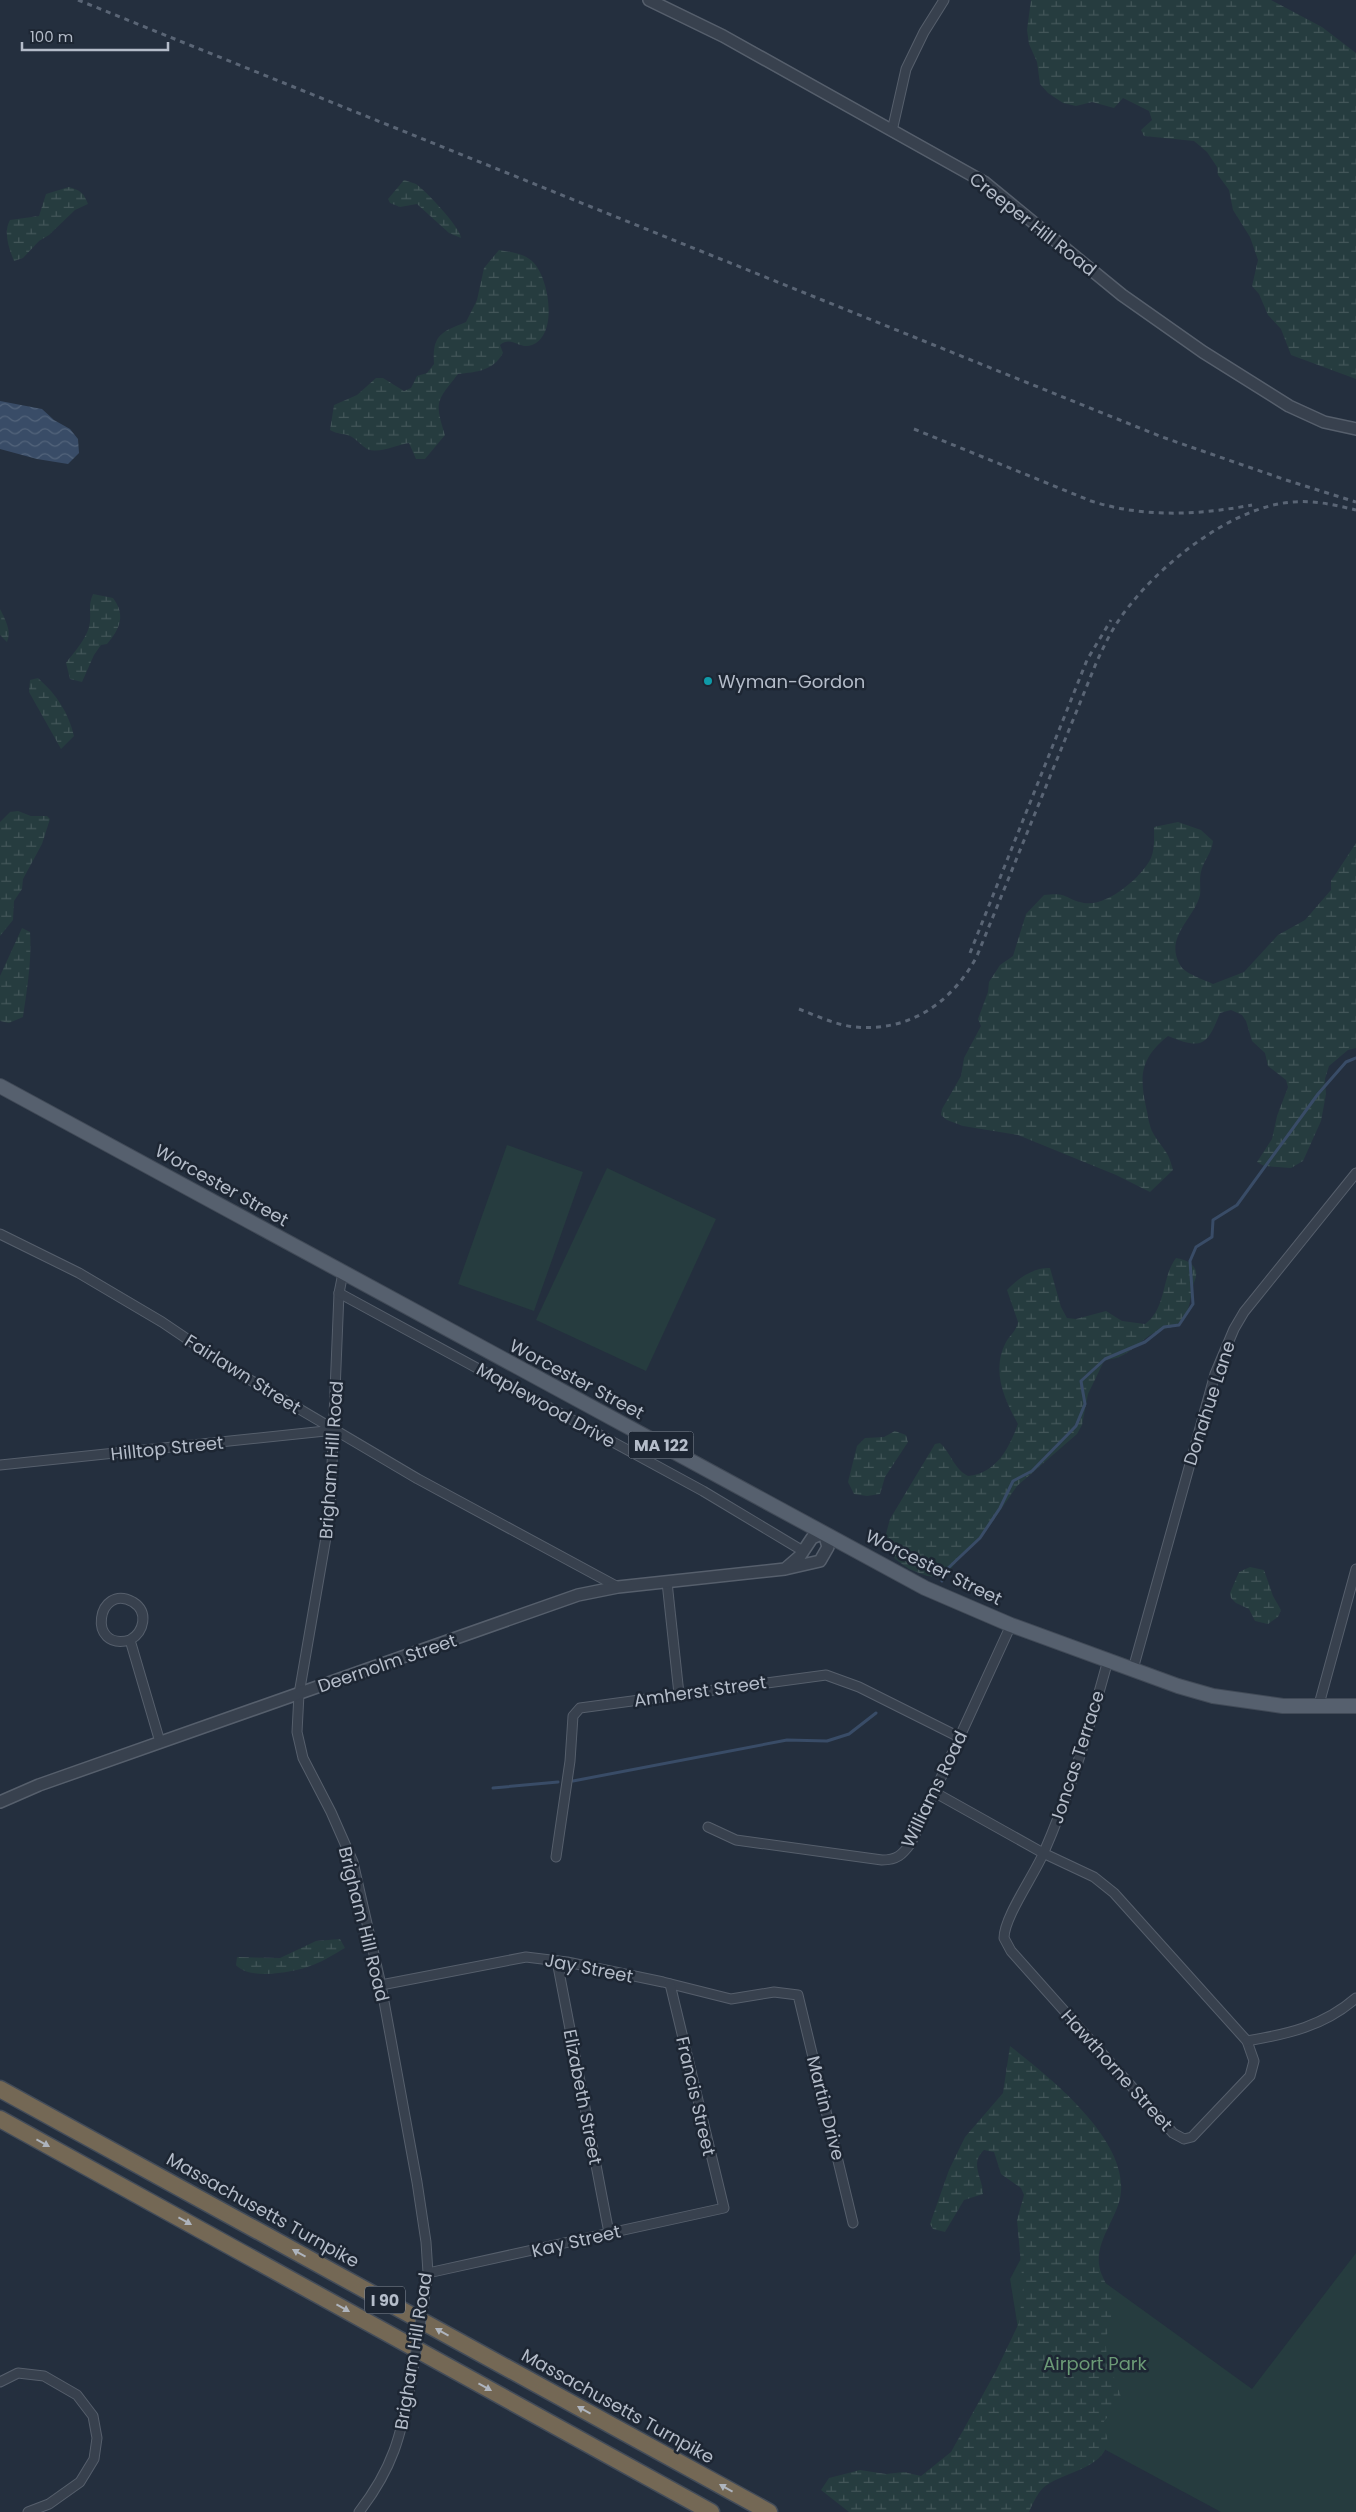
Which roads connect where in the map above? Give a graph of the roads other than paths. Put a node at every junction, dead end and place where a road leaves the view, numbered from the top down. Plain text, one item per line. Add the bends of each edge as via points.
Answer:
1 (649, 0) edge
2 (944, 0) edge
3 (892, 131) junction
4 (1356, 429) edge
5 (0, 1086) edge
6 (1356, 1173) edge
7 (0, 1234) edge
8 (343, 1272) junction
9 (339, 1293) junction
10 (335, 1430) junction
11 (0, 1465) edge
12 (824, 1533) junction
13 (803, 1551) junction
14 (784, 1569) junction
15 (1356, 1569) edge
16 (667, 1582) junction
17 (618, 1588) junction
18 (1011, 1625) junction
19 (130, 1640) junction
20 (1108, 1660) junction
21 (1133, 1669) junction
22 (299, 1694) junction
23 (679, 1694) junction
24 (1356, 1706) edge
25 (1318, 1708) junction
26 (959, 1737) junction
27 (160, 1742) junction
28 (934, 1792) junction
29 (0, 1802) edge
30 (708, 1827) dead end
31 (1043, 1854) junction
32 (556, 1857) dead end
33 (557, 1962) junction
34 (670, 1984) junction
35 (381, 1985) junction
36 (797, 1995) joint
37 (1356, 1998) edge
38 (1247, 2042) junction
39 (0, 2088) edge
40 (0, 2119) edge
41 (724, 2208) joint
42 (853, 2223) dead end
43 (609, 2233) junction
44 (428, 2273) junction
45 (0, 2382) edge
46 (28, 2512) edge
47 (359, 2512) edge
48 (711, 2512) edge
49 (769, 2512) edge

1 - 3 street, Creeper Hill Road via 723,36
2 - 3 street via 906,69
3 - 4 street, Creeper Hill Road via 984,182 1122,295 1248,382 1317,419
5 - 8 main road, Worcester Street / MA 122
6 - 21 street, Donahue Lane via 1274,1272 1234,1329 1216,1374
7 - 10 street, Fairlawn Street via 79,1273
8 - 9 street, Brigham Hill Road
8 - 12 main road, Worcester Street / MA 122
9 - 10 street, Brigham Hill Road
9 - 13 street, Maplewood Drive via 703,1491
10 - 11 street, Hilltop Street
10 - 17 street, Fairlawn Street
10 - 22 street, Brigham Hill Road via 329,1530
12 - 13 street via 812,1538
12 - 14 street, Deernolm Street via 828,1547 820,1561
12 - 18 main road, Worcester Street / MA 122 via 925,1588
13 - 14 street
14 - 16 street, Deernolm Street
15 - 25 street
16 - 17 street, Deernolm Street
16 - 23 street
17 - 22 street, Deernolm Street via 558,1601
18 - 20 main road, Worcester Street / MA 122
18 - 26 street, Williams Road
19 - 19 street via 116,1641 103,1631 101,1614 113,1601 127,1600 136,1604 141,1612 143,1622 140,1631
19 - 27 street
20 - 21 main road, Worcester Street / MA 122
20 - 31 street, Joncas Terrace via 1073,1781
21 - 25 main road, Worcester Street / MA 122 via 1187,1689 1231,1700
22 - 27 street, Deernolm Street
22 - 35 street, Brigham Hill Road via 297,1732 300,1752 352,1862
23 - 26 street, Amherst Street via 826,1676 859,1687
23 - 32 street, Amherst Street via 575,1711
24 - 25 main road, Worcester Street / MA 122
26 - 28 street, Williams Road
27 - 29 street, Deernolm Street via 39,1784
28 - 30 street, Williams Road via 910,1843 901,1856 893,1860 736,1840
28 - 31 street, Hawthorne Street
31 - 38 street, Hawthorne Street via 1094,1877 1114,1893
31 - 38 street, Hawthorne Street via 1008,1924 1005,1942 1176,2136 1184,2139 1192,2136 1248,2080 1254,2065
33 - 34 street, Jay Street
33 - 35 street, Jay Street via 518,1957
33 - 43 street, Elizabeth Street
34 - 36 street, Jay Street via 737,2000 768,1992
34 - 41 street, Francis Street
35 - 44 street, Brigham Hill Road via 425,2231
36 - 42 street, Martin Drive
37 - 38 street via 1308,2028
49 -> 39 highway, Massachusetts Turnpike / I 90
40 -> 48 highway, I 90
41 - 43 street, Kay Street
43 - 44 street, Kay Street
44 - 47 street, Brigham Hill Road, bridge via 402,2431 377,2487
45 - 46 street via 18,2373 44,2376 77,2395 93,2416 98,2438 94,2459 80,2482 49,2504

